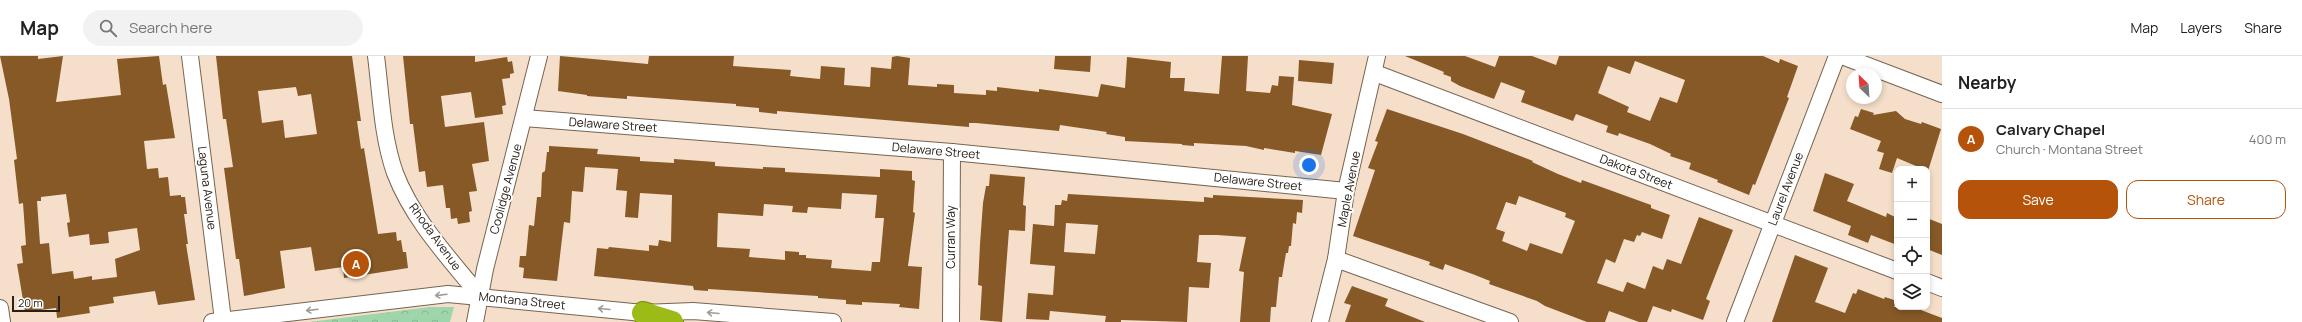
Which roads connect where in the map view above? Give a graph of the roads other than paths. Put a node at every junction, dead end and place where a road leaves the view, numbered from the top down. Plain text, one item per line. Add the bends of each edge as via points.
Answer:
1 (190, 56) edge
2 (376, 56) edge
3 (540, 56) edge
4 (1377, 56) edge
5 (1837, 56) edge
6 (1842, 56) edge
7 (1375, 73) junction
8 (1942, 94) edge
9 (524, 118) junction
10 (952, 152) junction
11 (1346, 191) junction
12 (1772, 224) junction
13 (1336, 259) junction
14 (1894, 270) edge
15 (1930, 283) edge
16 (1942, 288) edge
17 (480, 296) junction
18 (0, 308) edge
19 (643, 313) junction
20 (218, 321) edge
21 (2, 322) edge
22 (474, 322) edge
23 (672, 322) edge
24 (833, 322) edge
25 (951, 322) edge
26 (1320, 322) edge
27 (1510, 322) edge
28 (1735, 322) edge

1 - 20 street, Laguna Avenue
2 - 17 street, Rhoda Avenue via 384,126 395,173 418,218
3 - 9 street, Coolidge Avenue
4 - 7 street, Maple Avenue
5 - 12 street, Laurel Avenue
6 - 8 street
7 - 11 street, Maple Avenue
7 - 12 street, Dakota Street
9 - 10 street, Delaware Street
9 - 17 street, Coolidge Avenue
10 - 11 street, Delaware Street
10 - 25 street, Curran Way
11 - 13 street, Maple Avenue
12 - 14 street, Dakota Street
12 - 28 street, Laurel Avenue
13 - 26 street, Maple Avenue
13 - 27 street
15 - 16 street
19 -> 17 street, Montana Street
17 -> 20 street, Montana Street via 448,294
17 - 22 street, Coolidge Avenue
18 - 21 street
19 - 23 highway
24 -> 19 street, Montana Street via 693,311

